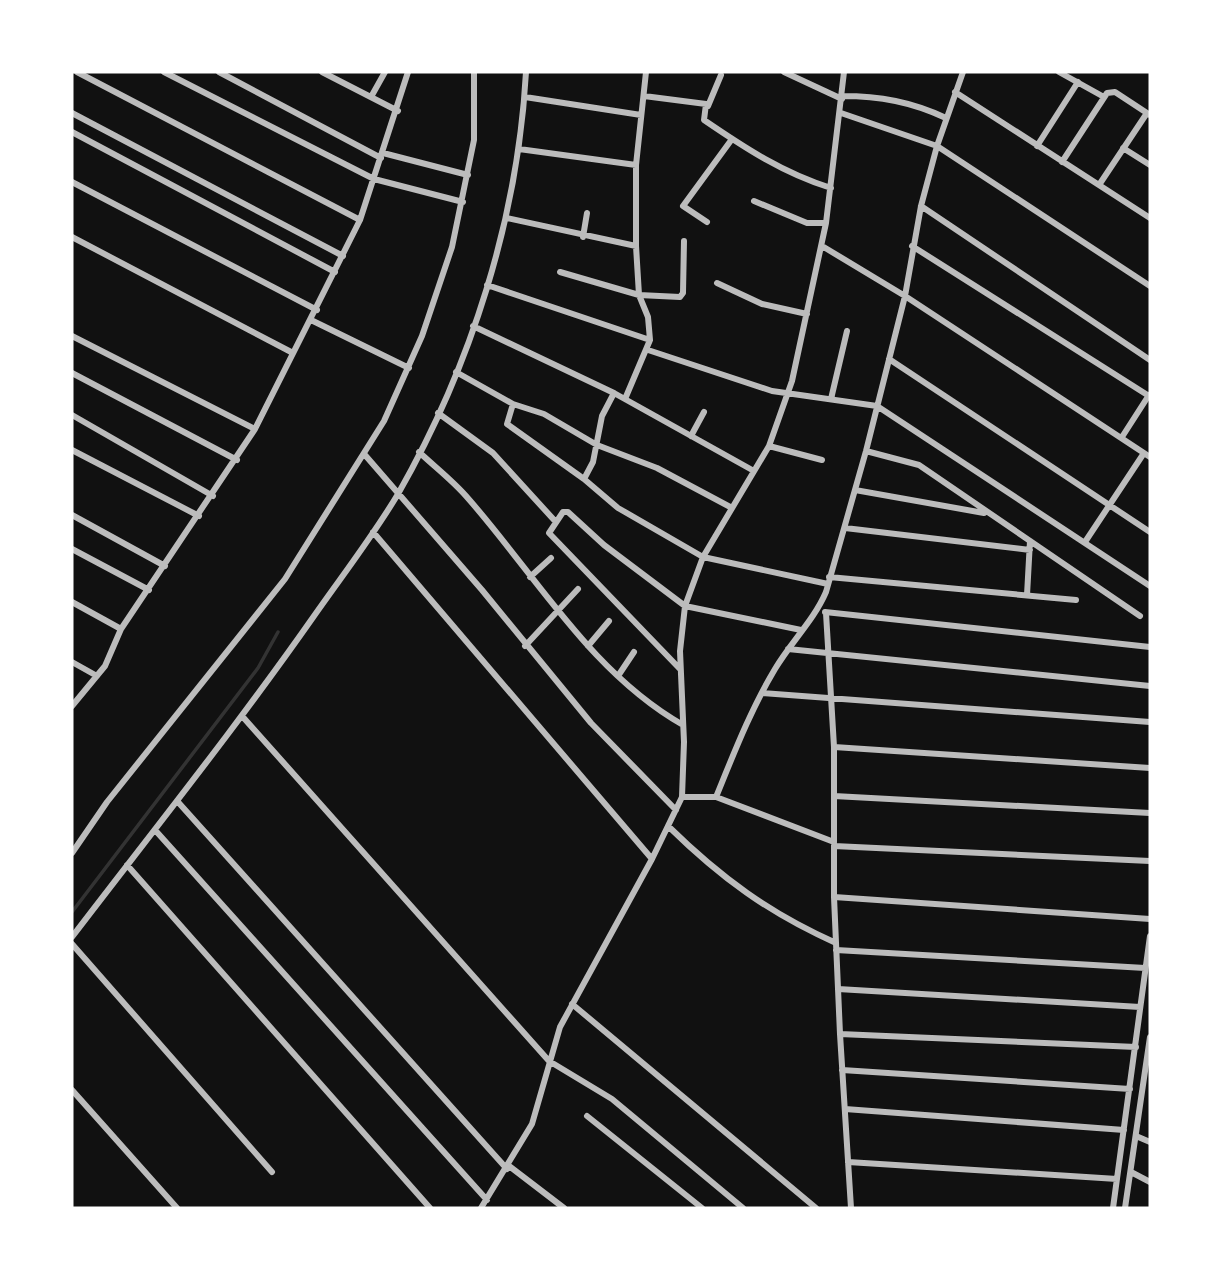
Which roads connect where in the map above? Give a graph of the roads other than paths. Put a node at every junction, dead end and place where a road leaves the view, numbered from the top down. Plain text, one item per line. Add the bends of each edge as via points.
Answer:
1 (78, 72) edge
2 (164, 72) edge
3 (219, 72) edge
4 (322, 72) edge
5 (385, 72) edge
6 (408, 72) edge
7 (474, 72) edge
8 (526, 72) edge
9 (646, 72) edge
10 (784, 72) edge
11 (844, 72) edge
12 (963, 72) edge
13 (1059, 72) edge
14 (334, 74) edge
15 (721, 75) dead end
16 (1078, 82) junction
17 (954, 92) junction
18 (645, 96) junction
19 (371, 97) junction
20 (525, 97) junction
21 (842, 97) junction
22 (1104, 97) junction
23 (708, 106) junction
24 (398, 111) junction
25 (72, 113) edge
26 (841, 113) junction
27 (1149, 114) edge
28 (641, 116) junction
29 (946, 118) junction
30 (72, 132) edge
31 (732, 139) junction
32 (937, 146) junction
33 (1037, 146) junction
34 (1123, 148) junction
35 (519, 149) junction
36 (382, 156) junction
37 (1062, 162) junction
38 (636, 165) junction
39 (1150, 165) edge
40 (468, 175) junction
41 (374, 179) junction
42 (72, 182) edge
43 (1099, 185) junction
44 (831, 188) junction
45 (754, 201) dead end
46 (463, 202) junction
47 (921, 206) junction
48 (586, 213) dead end
49 (507, 218) junction
50 (1150, 219) edge
51 (360, 220) junction
52 (707, 222) dead end
53 (826, 223) junction
54 (72, 237) edge
55 (583, 237) junction
56 (684, 241) dead end
57 (636, 246) junction
58 (822, 246) junction
59 (912, 246) junction
60 (343, 256) junction
61 (335, 272) junction
62 (560, 272) dead end
63 (717, 284) dead end
64 (486, 285) junction
65 (1150, 286) edge
66 (639, 295) junction
67 (905, 296) junction
68 (317, 310) junction
69 (807, 314) junction
70 (312, 320) junction
71 (473, 326) junction
72 (847, 331) dead end
73 (72, 336) edge
74 (650, 340) junction
75 (648, 350) junction
76 (293, 353) junction
77 (889, 359) junction
78 (1150, 360) edge
79 (409, 368) junction
80 (456, 372) junction
81 (72, 373) edge
82 (614, 393) junction
83 (788, 393) junction
84 (1149, 395) edge
85 (625, 399) junction
86 (831, 399) junction
87 (513, 404) junction
88 (877, 406) junction
89 (704, 412) dead end
90 (438, 413) junction
91 (72, 415) edge
92 (255, 429) junction
93 (691, 436) junction
94 (1122, 437) junction
95 (597, 445) junction
96 (769, 446) junction
97 (72, 450) edge
98 (866, 451) junction
99 (419, 452) junction
100 (365, 455) junction
101 (1147, 455) edge
102 (237, 460) junction
103 (822, 460) dead end
104 (754, 471) junction
105 (584, 479) junction
106 (855, 490) junction
107 (398, 493) junction
108 (213, 496) junction
109 (1109, 505) junction
110 (732, 508) junction
111 (988, 513) junction
112 (72, 514) edge
113 (199, 516) junction
114 (555, 521) junction
115 (845, 528) junction
116 (373, 532) junction
117 (1150, 532) edge
118 (1030, 541) junction
119 (1085, 541) junction
120 (72, 549) edge
121 (1030, 550) junction
122 (704, 557) junction
123 (551, 558) dead end
124 (165, 566) junction
125 (530, 576) junction
126 (829, 580) junction
127 (1150, 586) edge
128 (578, 589) dead end
129 (149, 590) junction
130 (1027, 595) junction
131 (1076, 600) dead end
132 (72, 602) edge
133 (685, 606) junction
134 (556, 609) junction
135 (816, 611) junction
136 (826, 612) junction
137 (1140, 615) dead end
138 (609, 621) dead end
139 (121, 629) junction
140 (801, 630) junction
141 (525, 646) junction
142 (588, 646) junction
143 (1150, 648) edge
144 (788, 649) junction
145 (634, 652) dead end
146 (829, 653) junction
147 (72, 662) edge
148 (680, 669) junction
149 (97, 676) junction
150 (618, 676) junction
151 (1150, 686) edge
152 (762, 693) junction
153 (832, 697) junction
154 (73, 701) edge
155 (242, 716) junction
156 (1150, 722) edge
157 (683, 726) junction
158 (834, 747) junction
159 (1150, 768) edge
160 (834, 796) junction
161 (682, 797) junction
162 (716, 797) junction
163 (178, 802) junction
164 (676, 810) junction
165 (1150, 813) edge
166 (668, 826) junction
167 (155, 830) junction
168 (834, 844) junction
169 (72, 853) edge
170 (652, 859) junction
171 (1150, 861) edge
172 (127, 865) junction
173 (834, 897) junction
174 (1150, 919) edge
175 (1150, 936) edge
176 (72, 937) edge
177 (72, 944) edge
178 (836, 947) junction
179 (1145, 968) junction
180 (838, 989) junction
181 (572, 1004) junction
182 (1140, 1007) junction
183 (839, 1034) junction
184 (1150, 1037) edge
185 (1136, 1047) junction
186 (549, 1061) junction
187 (1149, 1061) edge
188 (842, 1070) junction
189 (1130, 1089) junction
190 (72, 1090) edge
191 (1142, 1094) junction
192 (1150, 1098) edge
193 (845, 1109) junction
194 (587, 1116) dead end
195 (1124, 1130) junction
196 (1136, 1136) junction
197 (1150, 1142) edge
198 (848, 1162) junction
199 (508, 1167) junction
200 (272, 1172) dead end
201 (1130, 1172) junction
202 (1116, 1179) junction
203 (1150, 1182) edge
204 (487, 1200) junction
205 (177, 1208) edge
206 (430, 1208) edge
207 (481, 1208) edge
208 (564, 1208) edge
209 (702, 1208) edge
210 (743, 1208) edge
211 (816, 1208) edge
212 (851, 1208) edge
213 (1113, 1208) edge
214 (1125, 1208) edge

1 - 51 street
2 - 41 street
3 - 36 street
4 - 14 street
5 - 19 street
6 - 24 street
7 - 40 street via 474,139
8 - 20 street
9 - 18 street
10 - 21 street
11 - 21 street
12 - 17 street
13 - 16 street
14 - 19 street
15 - 23 street
16 - 22 street
16 - 33 street
17 - 29 street
17 - 33 street
18 - 23 street
18 - 28 street
19 - 24 street
20 - 28 street
20 - 35 street
21 - 26 street
21 - 29 street via 885,98
22 - 27 street via 1115,92
22 - 37 street
23 - 31 street via 704,120
24 - 36 street
25 - 60 street
26 - 32 street
26 - 44 street
27 - 34 street
28 - 38 street
29 - 32 street
30 - 61 street
31 - 44 street via 789,173
31 - 52 street via 683,206
32 - 47 street
32 - 65 street
33 - 37 street
34 - 39 street
34 - 43 street
35 - 38 street
35 - 49 street
36 - 40 street
36 - 41 street
37 - 43 street
38 - 57 street
40 - 46 street
41 - 46 street
41 - 51 street
42 - 68 street
43 - 50 street
44 - 53 street
45 - 53 street via 807,223
46 - 79 street via 438,292
47 - 59 street
47 - 78 street
48 - 55 street
49 - 55 street
49 - 64 street
51 - 60 street
53 - 58 street
54 - 76 street
55 - 57 street
56 - 66 street via 681,296
57 - 66 street
58 - 67 street
58 - 69 street
59 - 67 street
59 - 84 street
60 - 61 street
61 - 68 street
62 - 66 street
63 - 69 street via 762,304
64 - 71 street
64 - 74 street
66 - 74 street via 648,317
67 - 77 street
67 - 94 street
68 - 70 street
69 - 83 street
70 - 76 street
70 - 79 street
71 - 80 street
71 - 82 street
72 - 86 street
73 - 92 street
74 - 75 street
75 - 83 street
75 - 85 street
76 - 92 street
77 - 88 street
77 - 109 street
79 - 100 street
80 - 87 street
80 - 90 street
81 - 102 street
82 - 85 street
82 - 95 street via 602,416
83 - 86 street
83 - 96 street
84 - 94 street
85 - 93 street
86 - 88 street
87 - 95 street via 544,414
87 - 105 street via 507,424
88 - 98 street
88 - 119 street
89 - 93 street
90 - 99 street
90 - 114 street via 493,453
91 - 108 street
92 - 102 street
93 - 104 street
94 - 101 street
95 - 105 street
95 - 110 street via 657,468
96 - 103 street
96 - 104 street
97 - 113 street
98 - 106 street
98 - 111 street via 919,464
99 - 107 street
99 - 125 street via 465,495
100 - 107 street
100 - 169 street via 285,579 107,802
101 - 109 street
102 - 108 street
104 - 110 street
105 - 122 street via 618,508
106 - 111 street
106 - 115 street
107 - 116 street
107 - 141 street
108 - 113 street
109 - 117 street
109 - 119 street
110 - 122 street
111 - 118 street
112 - 124 street
113 - 124 street
114 - 133 street via 568,512
114 - 148 street via 549,533
115 - 121 street
115 - 126 street
116 - 155 street
116 - 170 street
118 - 121 street
118 - 137 street
119 - 127 street
120 - 129 street
121 - 130 street
122 - 126 street
122 - 133 street
123 - 125 street
124 - 129 street
125 - 134 street
126 - 130 street
126 - 135 street
128 - 134 street
129 - 139 street
130 - 131 street
132 - 139 street
133 - 140 street
133 - 148 street
134 - 141 street
134 - 142 street
135 - 136 street
135 - 140 street
136 - 143 street
136 - 146 street
138 - 142 street
139 - 149 street
140 - 144 street
141 - 164 street via 591,723
142 - 150 street
144 - 146 street
144 - 152 street
145 - 150 street
146 - 151 street
146 - 153 street
147 - 149 street
148 - 157 street
149 - 154 street
150 - 157 street via 644,702
152 - 153 street
152 - 162 street
153 - 156 street
153 - 158 street
155 - 163 street
155 - 186 street
157 - 161 street
158 - 159 street
158 - 160 street
160 - 165 street
160 - 168 street
161 - 162 street
161 - 164 street
162 - 168 street
163 - 167 street
163 - 199 street
164 - 166 street
166 - 170 street
166 - 178 street via 722,877 758,903
167 - 172 street
167 - 204 street
168 - 171 street
168 - 173 street
170 - 181 street
172 - 176 street
172 - 206 street
173 - 174 street
173 - 178 street
175 - 179 street
177 - 200 street
178 - 179 street
178 - 180 street
179 - 182 street
180 - 182 street
180 - 183 street
181 - 186 street
181 - 211 street
182 - 185 street
183 - 185 street
183 - 188 street
184 - 187 street
185 - 189 street
186 - 199 street via 538,1110
186 - 210 street via 612,1099
187 - 191 street
188 - 189 street
188 - 193 street
189 - 195 street
190 - 205 street
191 - 192 street
191 - 196 street
193 - 195 street
193 - 198 street
194 - 209 street
195 - 202 street
196 - 197 street
196 - 201 street
198 - 202 street
198 - 212 street
199 - 204 street
199 - 208 street
201 - 203 street
201 - 214 street
202 - 213 street
204 - 207 street

